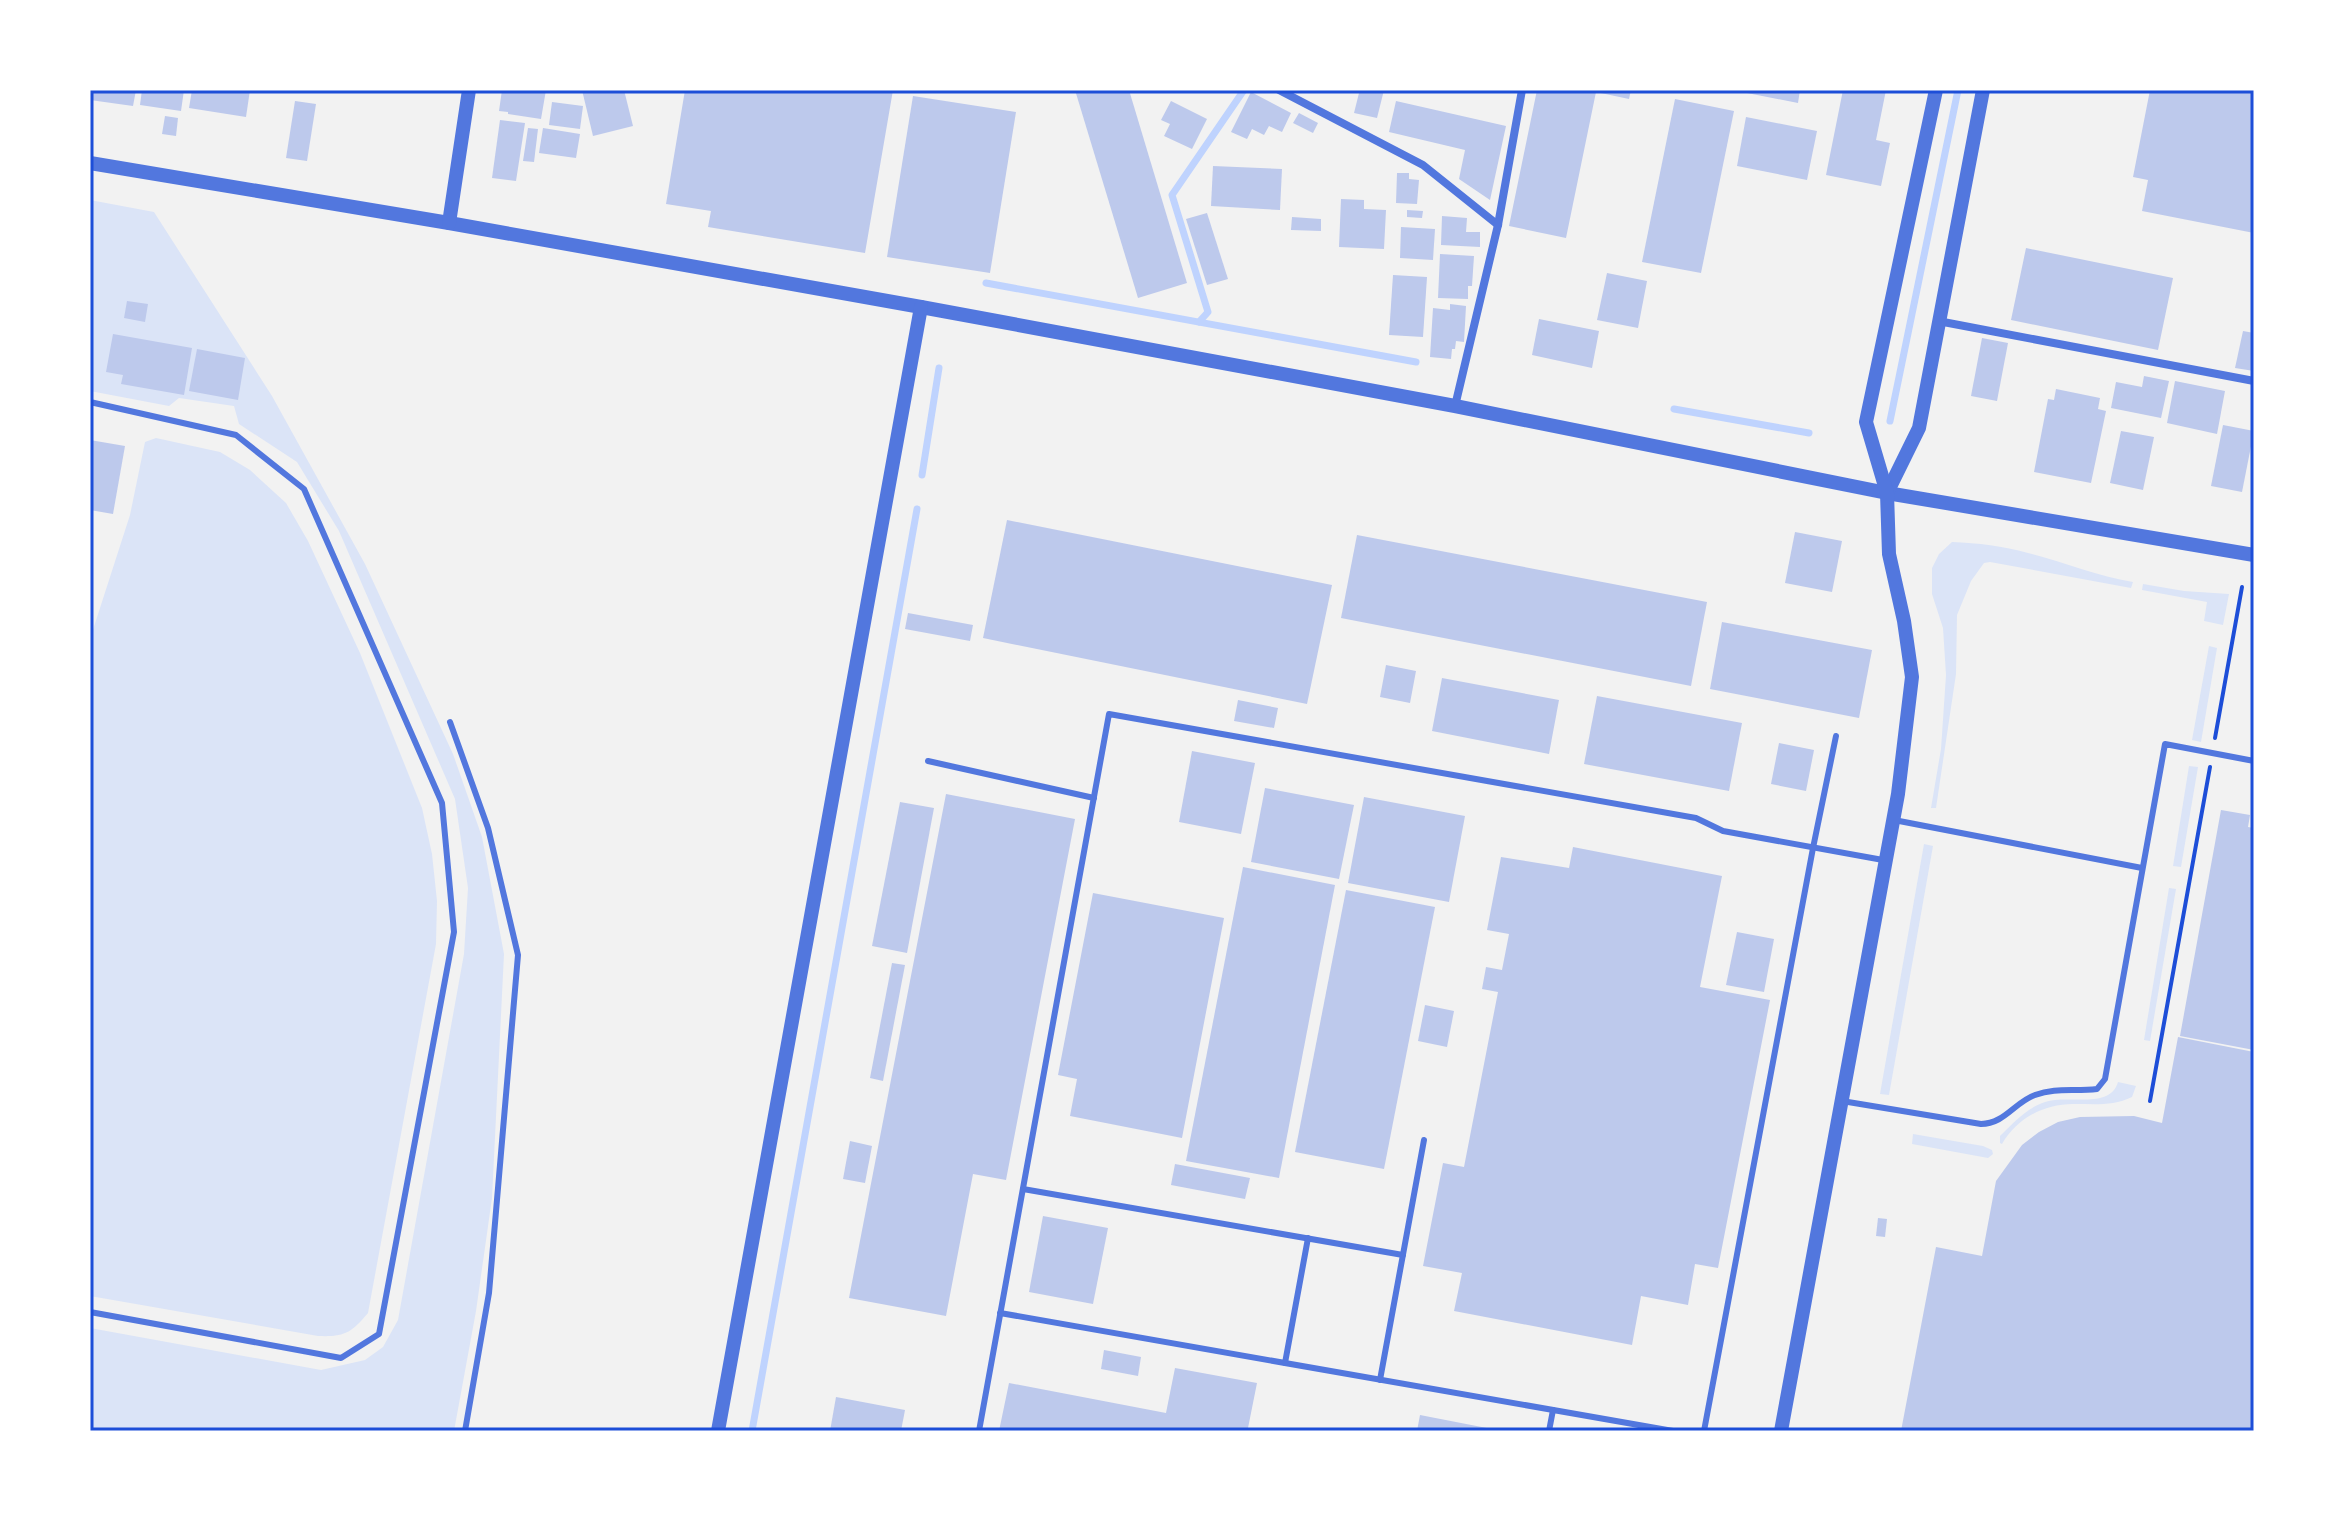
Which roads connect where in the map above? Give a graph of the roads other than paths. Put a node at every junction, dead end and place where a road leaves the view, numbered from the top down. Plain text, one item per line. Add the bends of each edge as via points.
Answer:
1 (469, 90) edge
2 (1279, 90) edge
3 (1522, 90) edge
4 (1936, 90) edge
5 (1983, 90) edge
6 (90, 163) edge
7 (449, 223) junction
8 (1498, 225) junction
9 (921, 307) junction
10 (1938, 321) junction
11 (2254, 381) edge
12 (90, 402) edge
13 (1455, 406) junction
14 (1887, 493) junction
15 (2254, 555) edge
16 (450, 722) dead end
17 (1836, 736) dead end
18 (928, 761) dead end
19 (2254, 761) edge
20 (1094, 798) junction
21 (1894, 820) junction
22 (1813, 848) junction
23 (1887, 861) junction
24 (2142, 868) junction
25 (1842, 1101) junction
26 (1424, 1140) dead end
27 (1023, 1189) junction
28 (1308, 1238) junction
29 (1403, 1255) junction
30 (90, 1312) edge
31 (1000, 1313) junction
32 (1285, 1363) junction
33 (1380, 1380) junction
34 (1553, 1410) junction
35 (465, 1431) edge
36 (718, 1431) edge
37 (979, 1431) edge
38 (1549, 1431) edge
39 (1673, 1431) edge
40 (1704, 1431) edge
41 (1781, 1431) edge

1 - 7 street
2 - 8 street via 1423,165
3 - 8 street
4 - 14 street via 1866,422
5 - 10 street
6 - 7 street
7 - 9 street
8 - 13 street
9 - 13 street
9 - 36 street
10 - 11 street
10 - 14 street via 1919,428
12 - 30 lane via 236,435 304,489 442,803 454,932 379,1334 341,1358
13 - 14 street
14 - 15 street
14 - 21 street via 1889,554 1912,677
16 - 35 lane via 488,828 518,955 489,1293
17 - 22 lane
18 - 20 lane
19 - 24 lane via 2165,744
20 - 22 lane via 1109,714 1696,818 1723,831
20 - 27 lane
21 - 23 street
21 - 24 lane
22 - 23 lane
22 - 40 lane
23 - 25 street
24 - 25 lane via 2105,1079 2097,1089 2057,1089 2031,1096 1990,1124
25 - 41 street
26 - 29 lane
27 - 28 lane
27 - 31 lane
28 - 29 lane
28 - 32 lane
29 - 33 lane
31 - 32 lane
31 - 37 lane
32 - 33 lane
33 - 34 lane
34 - 38 lane
34 - 39 lane

